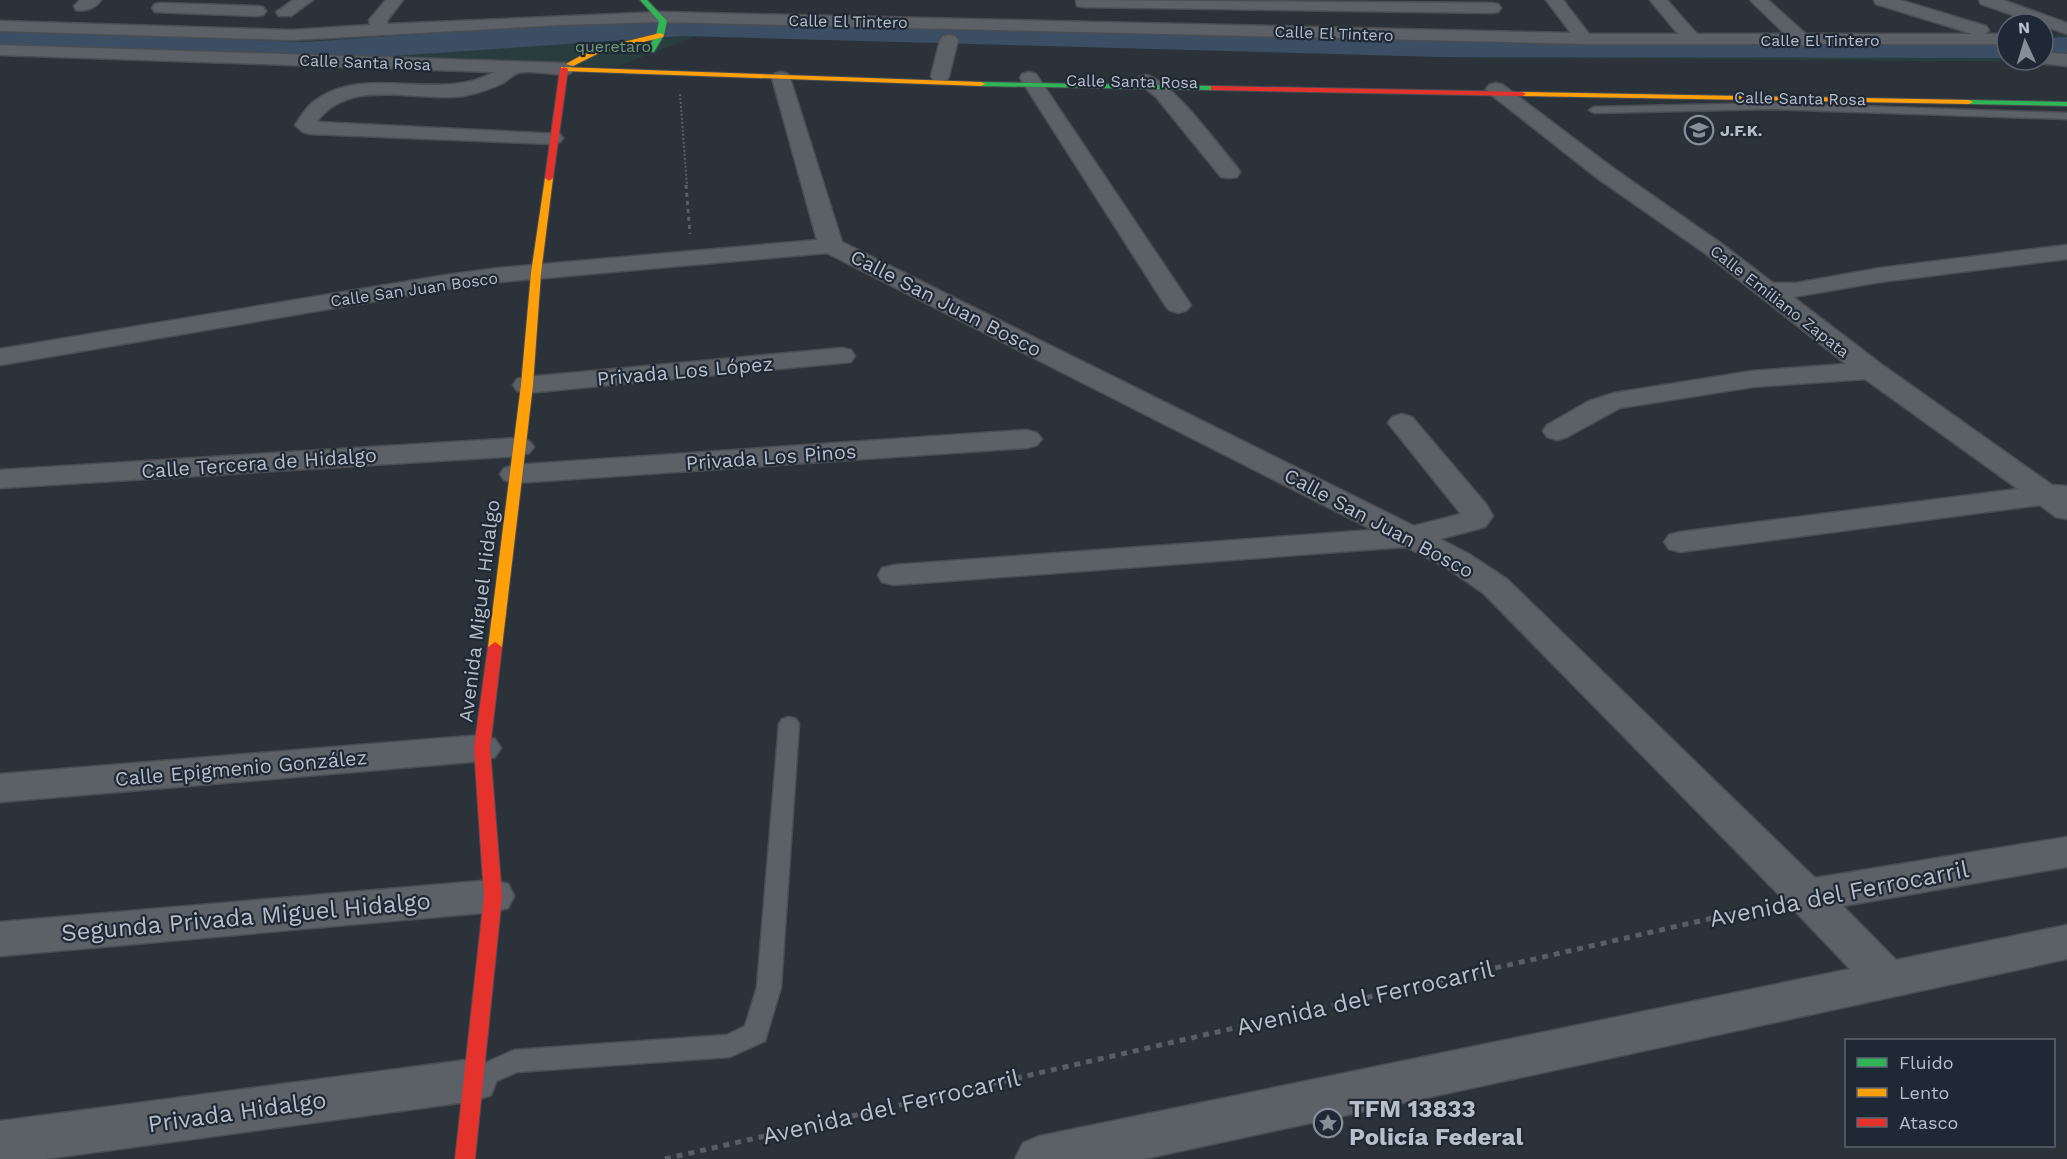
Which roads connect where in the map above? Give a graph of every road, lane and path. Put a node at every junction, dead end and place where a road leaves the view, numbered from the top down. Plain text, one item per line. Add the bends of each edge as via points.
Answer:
1 (305, 0) edge
2 (395, 0) edge
3 (643, 0) edge
4 (1554, 0) edge
5 (1658, 0) edge
6 (1758, 0) edge
7 (1882, 0) edge
8 (1994, 0) edge
9 (1083, 1) edge
10 (1189, 2) edge
11 (193, 4) edge
12 (1408, 7) junction
13 (161, 8) dead end
14 (1492, 8) dead end
15 (285, 12) junction
16 (319, 14) dead end
17 (1962, 24) junction
18 (0, 26) edge
19 (661, 26) junction
20 (1082, 26) junction
21 (1995, 29) edge
22 (2067, 29) edge
23 (380, 30) junction
24 (1995, 35) edge
25 (1419, 36) junction
26 (1584, 39) junction
27 (1995, 39) edge
28 (949, 40) dead end
29 (1693, 40) junction
30 (1804, 41) junction
31 (0, 50) edge
32 (516, 67) junction
33 (564, 69) junction
34 (636, 71) junction
35 (678, 72) junction
36 (730, 74) junction
37 (940, 76) junction
38 (781, 78) junction
39 (906, 78) junction
40 (1032, 82) junction
41 (1150, 84) junction
42 (1500, 91) junction
43 (2067, 104) edge
44 (1594, 110) dead end
45 (2067, 116) edge
46 (553, 138) junction
47 (1229, 172) dead end
48 (831, 246) junction
49 (2067, 252) edge
50 (692, 258) junction
51 (536, 273) junction
52 (1765, 290) junction
53 (1796, 290) junction
54 (1178, 305) dead end
55 (1810, 325) junction
56 (842, 356) dead end
57 (0, 357) edge
58 (1871, 370) junction
59 (527, 385) junction
60 (1402, 423) dead end
61 (1557, 430) dead end
62 (1028, 439) dead end
63 (517, 460) junction
64 (0, 479) edge
65 (2061, 499) edge
66 (1411, 537) junction
67 (1680, 542) dead end
68 (894, 575) dead end
69 (789, 724) dead end
70 (482, 748) junction
71 (0, 788) edge
72 (2067, 852) edge
73 (492, 896) junction
74 (1807, 896) junction
75 (0, 939) edge
76 (2067, 942) edge
77 (1886, 979) junction
78 (474, 1080) junction
79 (0, 1143) edge
80 (465, 1159) edge
81 (666, 1159) edge
82 (1040, 1159) edge

1 - 15 street
2 - 23 street via 378,20
3 - 19 street
4 - 26 street
5 - 29 street
6 - 30 street
7 - 17 street
8 - 22 street
9 - 10 street
9 - 20 street
10 - 12 street
11 - 13 street
11 - 15 street
12 - 14 street
12 - 25 street
15 - 16 street
17 - 21 street
17 - 24 street
18 - 23 street, Calle El Tintero via 292,35
19 - 20 street, Calle El Tintero
19 - 23 street, Calle El Tintero via 562,20
19 - 33 street via 594,52
19 - 34 street
20 - 25 street, Calle El Tintero
25 - 26 street, Calle El Tintero
26 - 29 street, Calle El Tintero
27 - 30 street, Calle El Tintero
28 - 37 street
29 - 30 street, Calle El Tintero
31 - 32 street, Calle Santa Rosa
32 - 33 street, Calle Santa Rosa
32 - 46 street via 500,78 464,90 368,90 343,94 316,106 305,125
33 - 34 street, Calle Santa Rosa
33 - 46 street, Avenida Miguel Hidalgo
34 - 35 street, Calle Santa Rosa
35 - 36 street, Calle Santa Rosa
35 - 50 path
36 - 38 street, Calle Santa Rosa
36 - 39 street, Calle Santa Rosa via 802,72
37 - 39 street, Calle Santa Rosa
37 - 40 street, Calle Santa Rosa
38 - 39 street, Calle Santa Rosa
38 - 48 street, Calle San Juan Bosco
39 - 40 street, Calle Santa Rosa
40 - 41 street, Calle Santa Rosa
40 - 54 street
41 - 42 street, Calle Santa Rosa
41 - 47 street via 1163,93
42 - 43 street, Calle Santa Rosa
42 - 52 street, Calle Emiliano Zapata
44 - 45 lane via 1770,106
46 - 51 street, Avenida Miguel Hidalgo
48 - 50 street, Calle San Juan Bosco
48 - 66 street, Calle San Juan Bosco
49 - 53 street via 1880,275
50 - 51 street, Calle San Juan Bosco
51 - 57 street, Calle San Juan Bosco via 434,284
51 - 59 street, Avenida Miguel Hidalgo
52 - 53 street
52 - 55 street, Calle Emiliano Zapata
53 - 55 street
55 - 58 street, Calle Emiliano Zapata
56 - 59 street, Privada Los López
58 - 61 street via 1752,379 1614,401
58 - 65 street, Calle Emiliano Zapata
59 - 63 street, Avenida Miguel Hidalgo
60 - 66 street via 1477,516
62 - 63 street, Privada Los Pinos
63 - 64 street, Calle Tercera de Hidalgo
63 - 70 street, Avenida Miguel Hidalgo
65 - 67 street
66 - 68 street
66 - 74 street, Calle San Juan Bosco via 1495,585
69 - 78 lane via 769,987 756,1033 730,1046 514,1061
70 - 71 street, Calle Epigmenio González
70 - 73 street, Avenida Miguel Hidalgo
72 - 74 street, Avenida del Ferrocarril
73 - 75 street, Segunda Privada Miguel Hidalgo
73 - 78 street, Avenida Miguel Hidalgo
74 - 77 street, Calle San Juan Bosco
74 - 81 path, Avenida del Ferrocarril
76 - 77 street
77 - 82 street
78 - 79 street, Privada Hidalgo
78 - 80 street, Avenida Miguel Hidalgo

